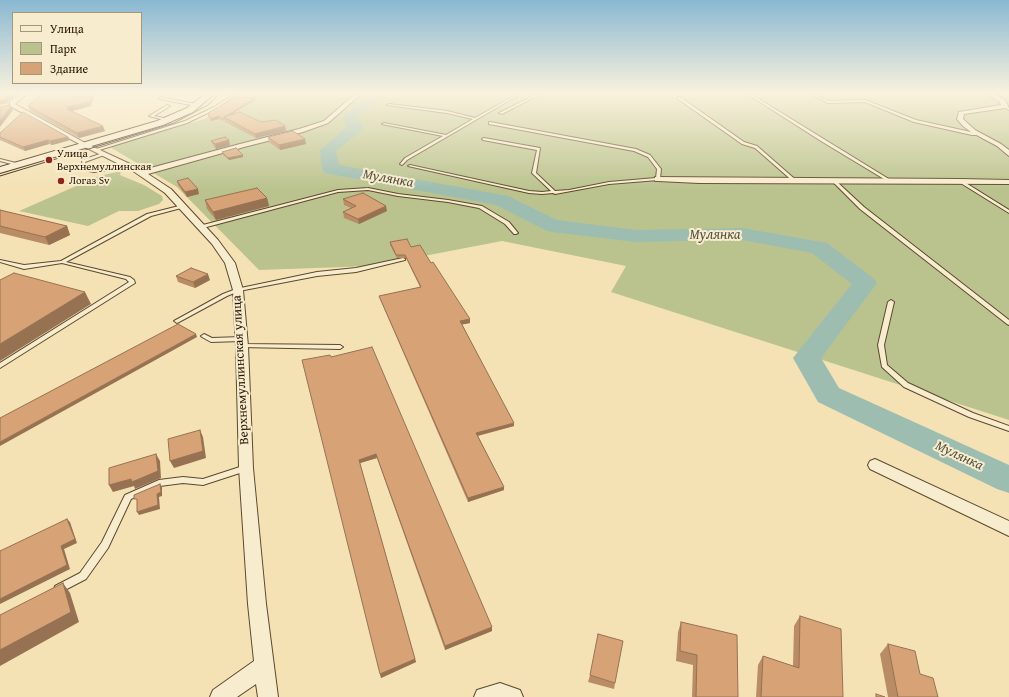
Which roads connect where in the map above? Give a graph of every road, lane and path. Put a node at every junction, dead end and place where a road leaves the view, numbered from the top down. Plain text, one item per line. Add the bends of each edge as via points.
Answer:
1 (47, 126) edge
2 (152, 126) edge
3 (174, 126) edge
4 (316, 126) edge
5 (392, 126) edge
6 (464, 126) edge
7 (503, 126) edge
8 (719, 126) edge
9 (799, 126) edge
10 (935, 126) edge
11 (966, 126) edge
12 (978, 134) junction
13 (446, 136) junction
14 (484, 139) dead end
15 (94, 150) junction
16 (1009, 154) edge
17 (0, 160) edge
18 (126, 164) junction
19 (402, 164) dead end
20 (20, 165) junction
21 (410, 166) dead end
22 (0, 170) edge
23 (142, 173) junction
24 (658, 179) junction
25 (890, 181) junction
26 (960, 181) junction
27 (796, 182) junction
28 (835, 182) junction
29 (1009, 182) edge
30 (555, 193) junction
31 (183, 206) junction
32 (1009, 212) edge
33 (202, 227) junction
34 (516, 233) dead end
35 (403, 259) edge
36 (0, 262) edge
37 (62, 262) junction
38 (238, 290) junction
39 (891, 302) dead end
40 (177, 322) dead end
41 (1009, 322) edge
42 (204, 336) dead end
43 (241, 342) junction
44 (340, 347) dead end
45 (0, 366) edge
46 (1009, 429) edge
47 (875, 465) dead end
48 (246, 468) junction
49 (1009, 529) edge
50 (48, 594) edge
51 (263, 667) junction
52 (220, 697) edge
53 (268, 697) edge
54 (484, 697) edge
55 (513, 697) edge

1 - 15 street, Верхнемуллинская улица
2 - 15 street
3 - 15 lane
4 - 23 street
5 - 13 lane
6 - 13 lane
7 - 24 lane via 634,150 649,156 659,169
8 - 27 lane via 743,143 756,147
9 - 25 lane
10 - 12 lane
11 - 12 street
12 - 16 street via 1000,145
13 - 19 lane via 406,159
14 - 30 lane via 539,149 534,172
15 - 18 street, Верхнемуллинская улица
15 - 18 lane via 83,161 84,168 94,171 110,170
15 - 20 street
17 - 20 lane
18 - 23 street, Верхнемуллинская улица
20 - 22 street
21 - 30 lane via 529,192
23 - 31 street, Верхнемуллинская улица via 168,191
24 - 27 street
24 - 30 lane via 609,183
25 - 26 street
25 - 28 street
26 - 29 street
26 - 32 lane
27 - 28 street
28 - 41 lane via 868,213
31 - 33 street, Верхнемуллинская улица
31 - 37 lane via 149,215
33 - 34 lane via 338,192 368,189 480,208 507,223
33 - 38 street, Верхнемуллинская улица via 230,263
35 - 38 lane via 356,270 317,274
36 - 37 lane via 24,267
37 - 45 lane via 128,278 132,283
38 - 40 lane
38 - 43 street, Верхнемуллинская улица
39 - 46 lane via 880,345 884,366 906,385 971,415
42 - 43 lane via 211,340
43 - 44 lane
43 - 48 street, Верхнемуллинская улица
47 - 49 street
48 - 50 lane via 203,482 183,480 159,483 128,497 105,545 83,576
48 - 51 street, Верхнемуллинская улица
51 - 52 street
51 - 53 street, Верхнемуллинская улица
54 - 55 street via 500,693

